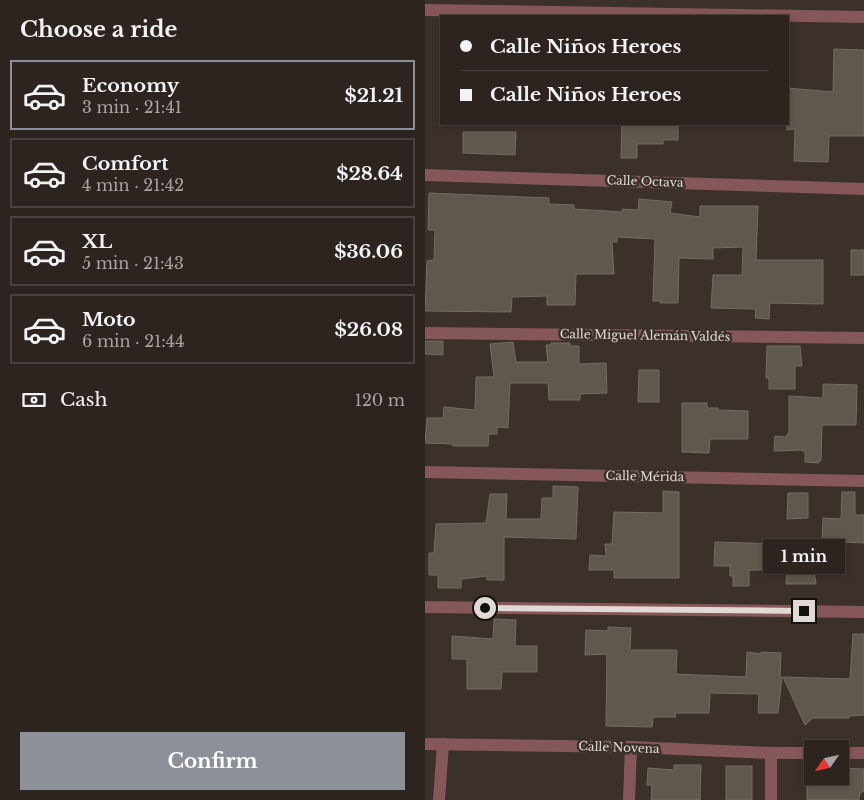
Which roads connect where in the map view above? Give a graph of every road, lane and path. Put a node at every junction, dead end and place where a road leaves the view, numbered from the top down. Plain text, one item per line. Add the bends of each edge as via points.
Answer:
1 (425, 10) edge
2 (640, 15) edge
3 (789, 16) edge
4 (864, 17) edge
5 (425, 175) edge
6 (864, 189) edge
7 (425, 333) edge
8 (864, 338) edge
9 (425, 472) edge
10 (864, 481) edge
11 (425, 607) edge
12 (864, 612) edge
13 (425, 744) edge
14 (443, 744) junction
15 (631, 747) junction
16 (771, 753) junction
17 (804, 753) edge
18 (849, 753) edge
19 (864, 753) edge
20 (439, 800) edge
21 (629, 800) edge
22 (771, 800) edge

1 - 2 street
3 - 4 street
5 - 6 street, Calle Octava
7 - 8 street, Calle Miguel Alemán Valdés
9 - 10 street, Calle Mérida
11 - 12 street
13 - 14 street, Calle Novena
14 - 15 street, Calle Novena
14 - 20 street
15 - 16 street, Calle Novena
15 - 21 street
16 - 17 street, Calle Novena
16 - 22 street
18 - 19 street

